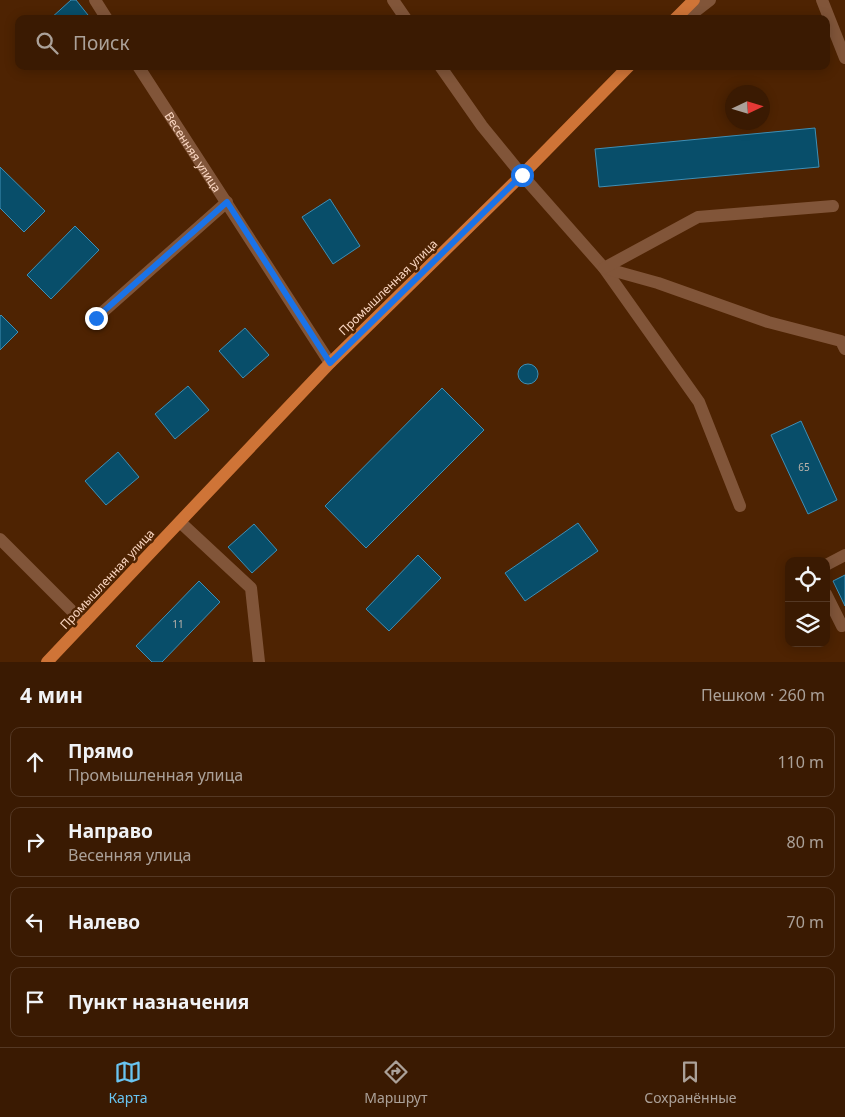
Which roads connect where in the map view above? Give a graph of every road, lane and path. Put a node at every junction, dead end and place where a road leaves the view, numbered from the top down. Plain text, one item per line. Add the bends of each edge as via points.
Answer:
1 (95, 0) edge
2 (392, 0) edge
3 (710, 0) edge
4 (822, 0) edge
5 (691, 10) edge
6 (104, 15) edge
7 (403, 15) edge
8 (828, 15) edge
9 (830, 20) edge
10 (845, 58) edge
11 (141, 70) edge
12 (443, 70) edge
13 (625, 70) edge
14 (522, 175) junction
15 (227, 202) junction
16 (833, 206) dead end
17 (604, 268) junction
18 (96, 318) dead end
19 (845, 349) edge
20 (330, 363) junction
21 (740, 506) dead end
22 (180, 522) junction
23 (0, 539) edge
24 (845, 555) edge
25 (830, 563) edge
26 (830, 602) edge
27 (84, 623) junction
28 (845, 625) edge
29 (47, 662) edge
30 (260, 662) edge

1 - 6 street
2 - 7 street
3 - 5 street
4 - 8 street
9 - 10 street
11 - 15 street, Весенняя улица
12 - 14 street
13 - 14 main road, Промышленная улица
14 - 17 street
14 - 20 main road, Промышленная улица
15 - 18 street
15 - 20 street, Весенняя улица
16 - 17 street via 698,217
17 - 19 street via 658,283 768,322 841,340
17 - 21 street via 699,402
20 - 22 main road, Промышленная улица
22 - 27 main road, Промышленная улица
22 - 30 street via 251,588
23 - 27 street
24 - 25 street
26 - 28 street via 842,626
27 - 29 main road, Промышленная улица

